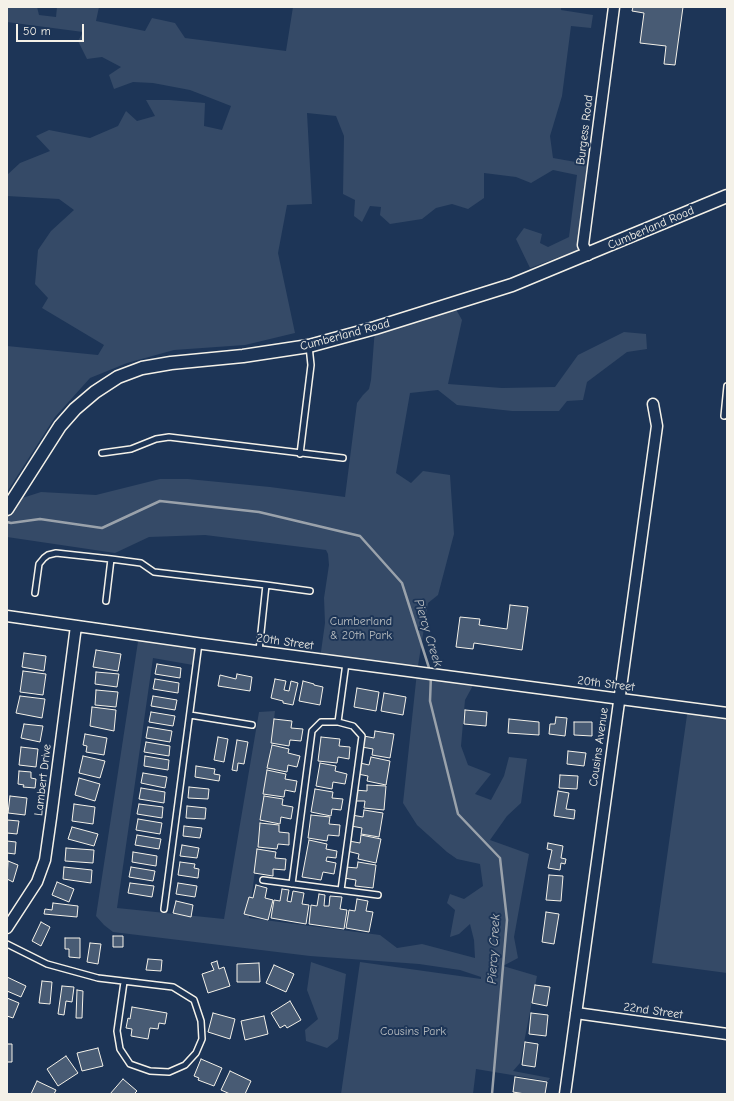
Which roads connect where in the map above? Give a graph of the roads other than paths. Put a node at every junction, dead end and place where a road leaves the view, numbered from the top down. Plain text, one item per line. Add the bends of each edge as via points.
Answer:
1 (614, 7) edge
2 (727, 196) edge
3 (588, 255) junction
4 (309, 346) junction
5 (727, 386) edge
6 (653, 404) dead end
7 (724, 416) dead end
8 (102, 453) dead end
9 (300, 454) junction
10 (343, 458) dead end
11 (7, 509) edge
12 (111, 559) junction
13 (266, 585) junction
14 (310, 591) dead end
15 (35, 593) dead end
16 (106, 601) dead end
17 (7, 616) edge
18 (76, 626) junction
19 (199, 643) junction
20 (260, 651) junction
21 (346, 663) junction
22 (619, 699) junction
23 (727, 712) edge
24 (190, 715) junction
25 (338, 722) junction
26 (252, 725) dead end
27 (263, 880) dead end
28 (292, 884) junction
29 (341, 890) junction
30 (378, 895) dead end
31 (164, 909) dead end
32 (7, 928) edge
33 (7, 944) edge
34 (124, 982) junction
35 (576, 1013) junction
36 (727, 1034) edge
37 (565, 1094) edge

1 - 3 street, Burgess Road via 583,245
2 - 3 street, Cumberland Road
3 - 4 street, Cumberland Road via 512,285
4 - 9 lane via 311,365
4 - 11 street, Cumberland Road via 171,363 142,368 118,377 75,408 60,426
5 - 7 lane
6 - 22 street, Cousins Avenue via 657,426
8 - 9 lane via 131,449 156,439 169,437
9 - 10 lane
12 - 13 lane via 141,563 154,572
12 - 15 lane via 56,553 48,555 39,564
12 - 16 lane
13 - 14 lane
13 - 20 lane
17 - 18 street, 20th Street
18 - 19 street, 20th Street
18 - 32 street, Lambert Drive via 45,860 37,882
19 - 20 street, 20th Street
19 - 24 lane
20 - 21 street, 20th Street
21 - 22 street, 20th Street
21 - 25 lane
22 - 23 street, 20th Street
22 - 35 street, Cousins Avenue
24 - 26 lane
24 - 31 lane
25 - 28 lane via 321,722 312,731
25 - 29 lane via 353,726 362,736
27 - 28 lane
28 - 29 lane
29 - 30 lane
33 - 34 lane via 47,964 98,978
34 - 34 lane via 173,988 194,1000 201,1021 202,1039 196,1053 185,1065 163,1072 150,1071 130,1064 120,1049 117,1031
35 - 36 street, 22nd Street
35 - 37 street, Cousins Avenue

